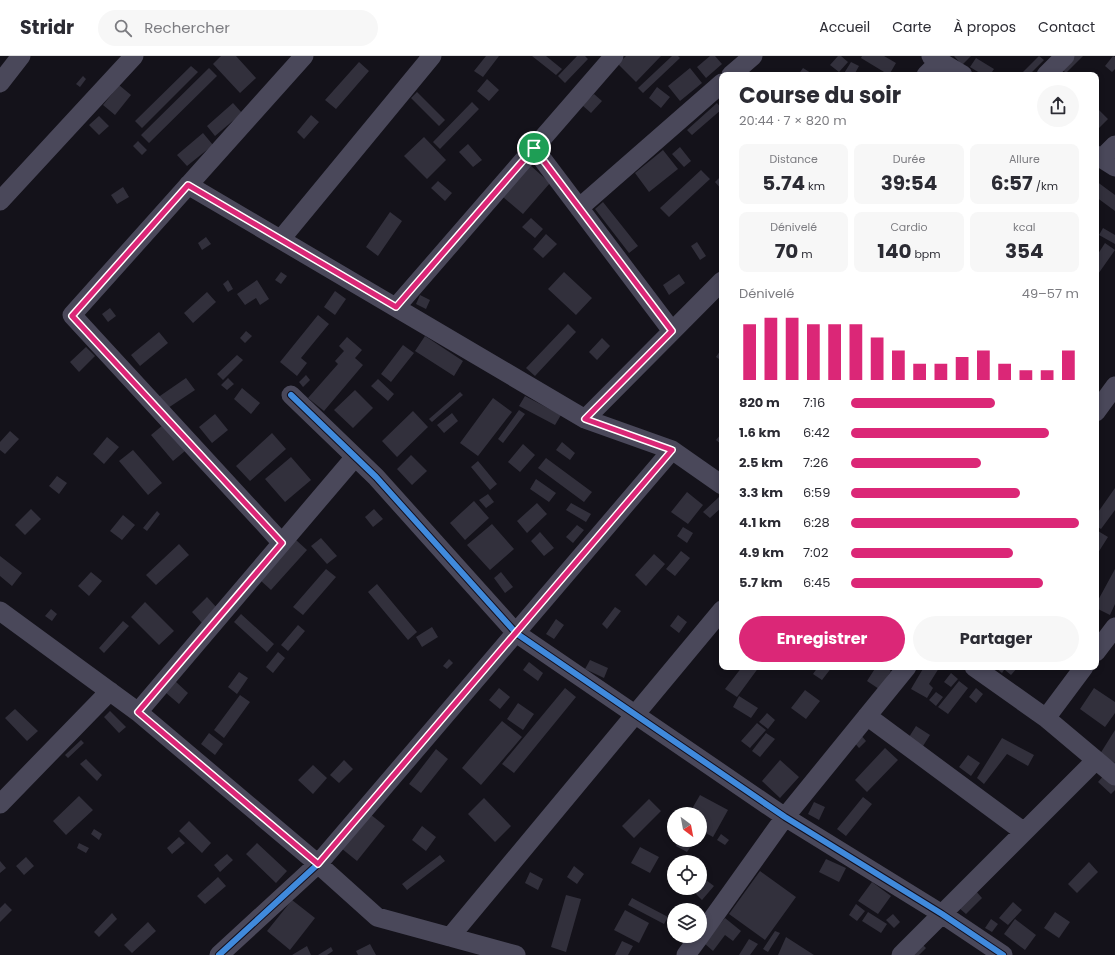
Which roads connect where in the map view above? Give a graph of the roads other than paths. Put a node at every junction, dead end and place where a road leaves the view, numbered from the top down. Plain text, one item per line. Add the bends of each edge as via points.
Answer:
1 (22, 56) edge
2 (134, 56) edge
3 (304, 56) edge
4 (432, 56) edge
5 (614, 56) edge
6 (753, 56) edge
7 (1065, 56) edge
8 (935, 58) edge
9 (734, 72) edge
10 (928, 72) edge
11 (958, 72) edge
12 (1049, 72) edge
13 (0, 83) edge
14 (719, 86) edge
15 (534, 148) junction
16 (188, 185) junction
17 (0, 201) edge
18 (579, 208) junction
19 (281, 239) junction
20 (719, 284) edge
21 (396, 307) junction
22 (672, 331) junction
23 (1115, 386) edge
24 (291, 395) dead end
25 (1099, 408) edge
26 (585, 419) junction
27 (672, 450) junction
28 (355, 457) junction
29 (719, 483) edge
30 (282, 543) junction
31 (719, 614) edge
32 (2, 617) edge
33 (1115, 627) edge
34 (516, 632) junction
35 (1099, 648) edge
36 (905, 670) edge
37 (978, 670) edge
38 (1082, 670) edge
39 (110, 691) junction
40 (138, 712) junction
41 (635, 714) junction
42 (868, 716) junction
43 (1046, 718) junction
44 (1096, 760) junction
45 (1115, 776) edge
46 (0, 804) edge
47 (785, 817) junction
48 (1024, 832) junction
49 (318, 864) junction
50 (942, 914) junction
51 (707, 926) edge
52 (450, 937) junction
53 (695, 943) edge
54 (219, 955) edge
55 (516, 955) edge
56 (686, 955) edge
57 (901, 955) edge
58 (1002, 955) edge

1 - 13 street
2 - 17 street
3 - 16 street
4 - 19 street
5 - 15 street
6 - 9 street
7 - 12 street
8 - 10 street
8 - 11 street
14 - 18 street
15 - 18 street
15 - 21 street
16 - 19 street
16 - 30 street via 72,316
18 - 22 street
19 - 21 street
20 - 22 street
21 - 26 street
22 - 26 street
23 - 25 street
24 - 28 street
26 - 27 street
27 - 29 street
27 - 34 street
28 - 30 street
28 - 34 street
30 - 40 street
31 - 41 street
32 - 39 street
33 - 35 street
34 - 41 street
34 - 49 street
36 - 42 street
37 - 43 street
38 - 43 street
39 - 40 street
39 - 46 street
40 - 49 street
41 - 47 street
41 - 52 street
42 - 47 street
42 - 48 street
43 - 44 street
44 - 45 street
44 - 48 street
47 - 50 street
47 - 51 street
48 - 50 street
49 - 52 street via 377,917
49 - 54 street
50 - 57 street
50 - 58 street
52 - 55 street
53 - 56 street

